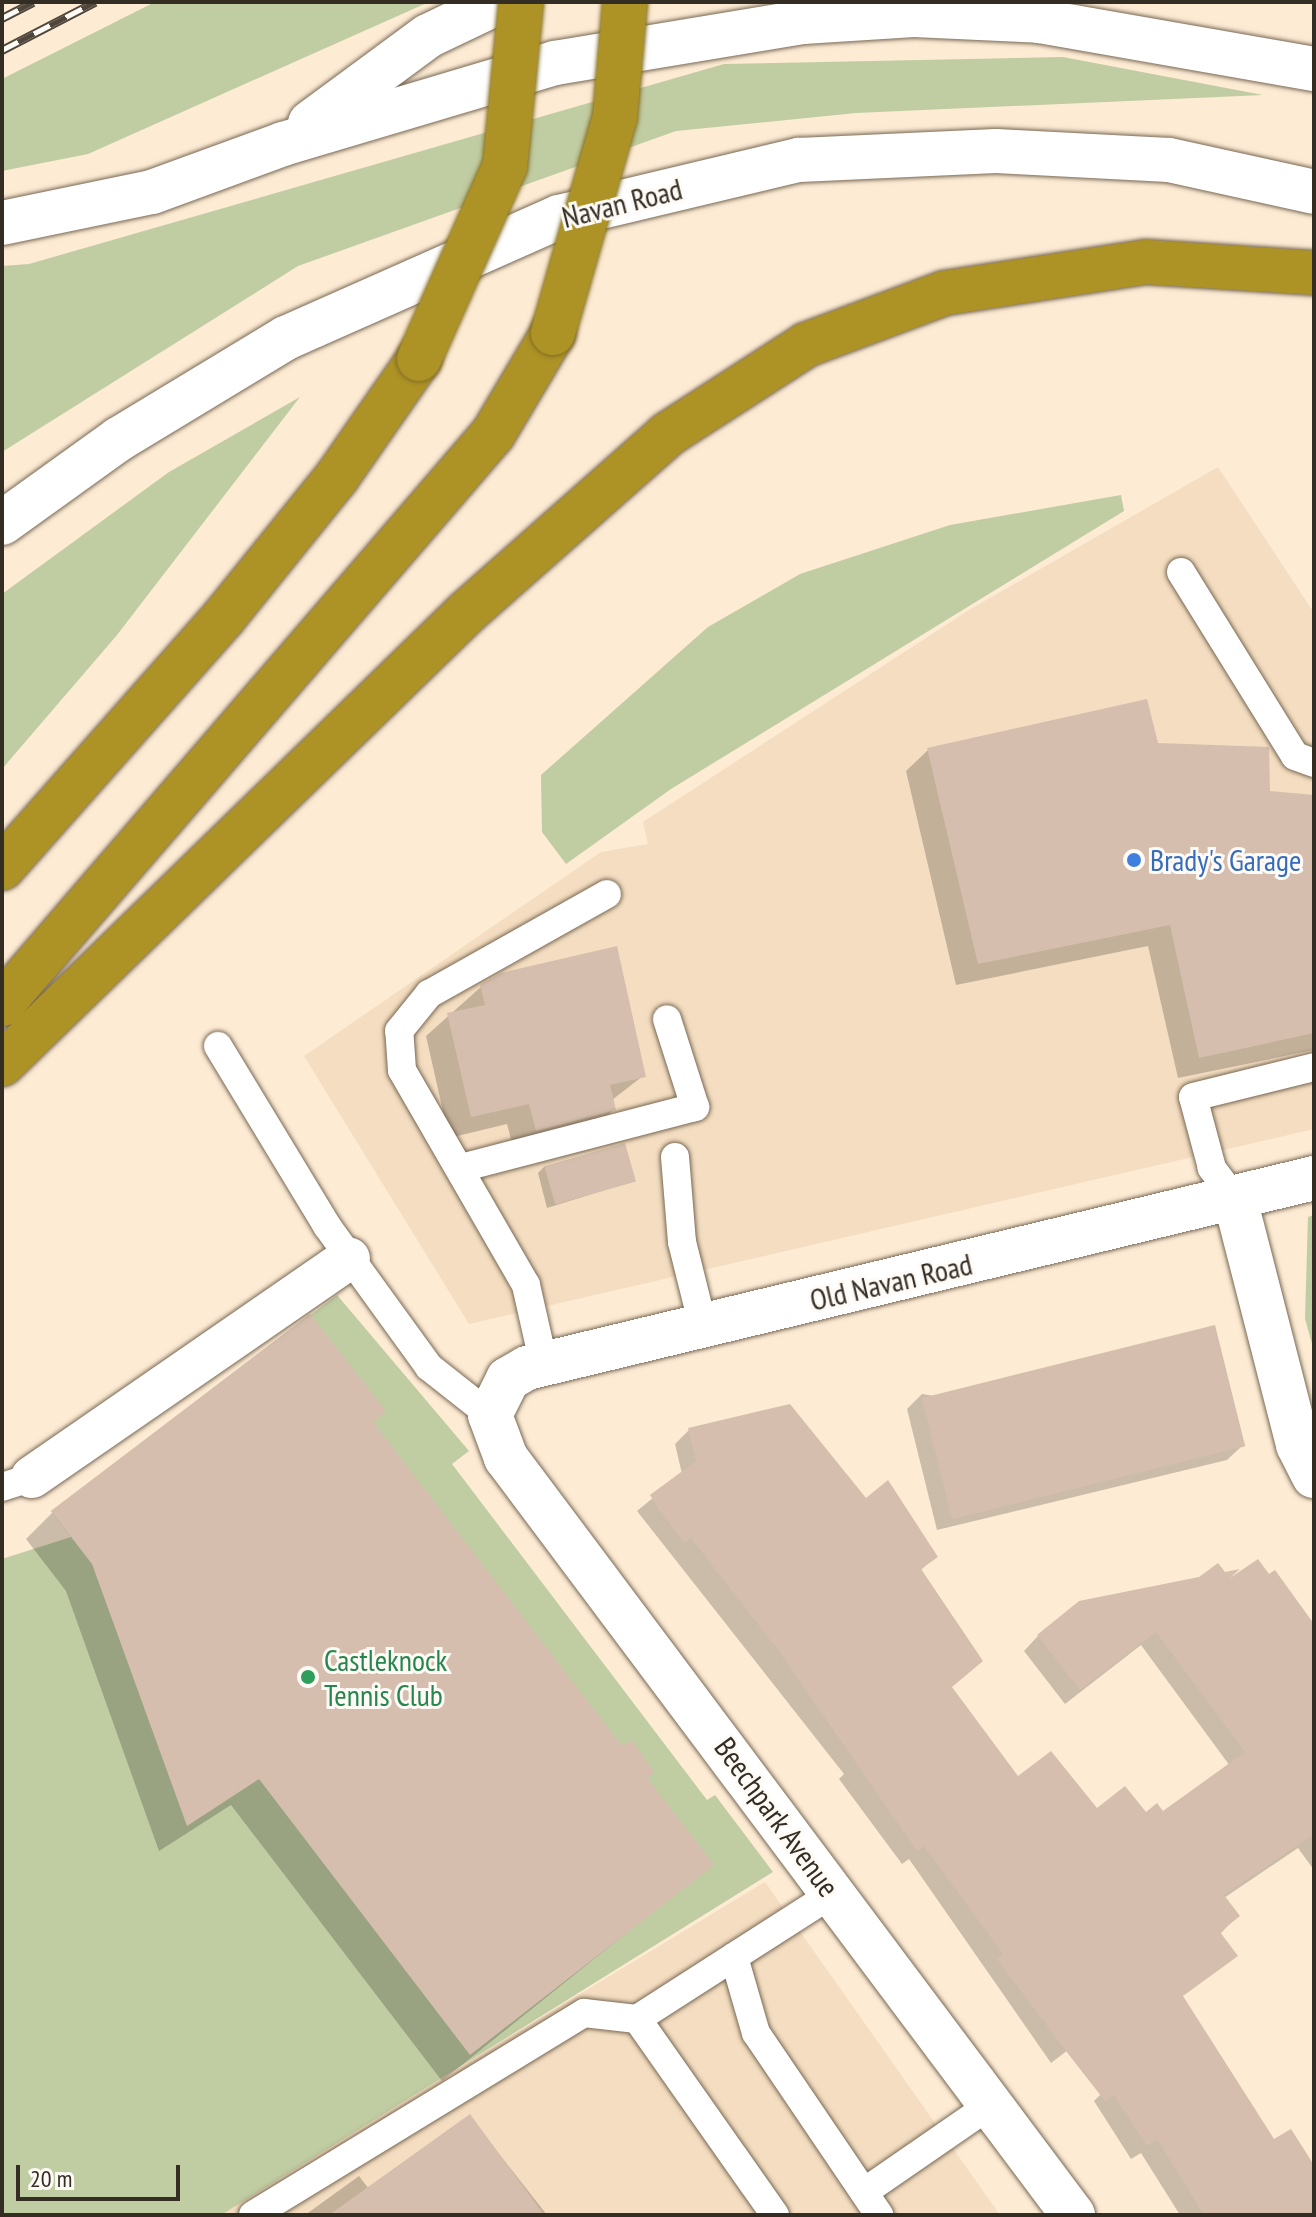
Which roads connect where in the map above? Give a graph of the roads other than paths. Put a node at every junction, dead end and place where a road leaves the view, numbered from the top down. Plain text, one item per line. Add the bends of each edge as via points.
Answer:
1 (499, 2) edge
2 (521, 2) edge
3 (625, 2) edge
4 (1314, 69) edge
5 (283, 144) junction
6 (1314, 192) edge
7 (2, 223) edge
8 (1314, 273) edge
9 (2, 523) edge
10 (1181, 572) dead end
11 (1314, 763) edge
12 (2, 868) edge
13 (607, 894) dead end
14 (2, 1004) edge
15 (667, 1019) dead end
16 (218, 1046) dead end
17 (2, 1064) edge
18 (1314, 1067) edge
19 (675, 1157) dead end
20 (461, 1168) junction
21 (1314, 1178) edge
22 (1235, 1199) junction
23 (349, 1258) junction
24 (703, 1326) junction
25 (544, 1365) junction
26 (490, 1415) junction
27 (1314, 1476) edge
28 (17, 1482) edge
29 (832, 1894) junction
30 (734, 1957) junction
31 (637, 2019) junction
32 (990, 2105) junction
33 (872, 2204) edge
34 (253, 2215) edge
35 (775, 2215) edge
36 (1073, 2215) edge

1 - 5 main road via 428,36
2 - 12 highway, bridge via 505,166 419,359 337,477 224,617
3 - 14 highway, bridge via 615,117 553,333 493,434
4 - 5 main road via 1039,21 914,15 803,22 555,63
5 - 7 main road via 152,192
6 - 9 main road, Navan Road via 1169,160 996,151 799,160 559,217 286,338 119,439
8 - 17 highway via 1146,262 945,293 806,345 668,434 467,612
10 - 11 lane via 1295,756
13 - 20 lane via 429,994 399,1031 402,1070
15 - 20 lane via 695,1107
16 - 23 lane
18 - 22 lane via 1193,1097 1212,1168
19 - 24 lane via 682,1242
20 - 25 lane via 526,1285
21 - 22 main road, Old Navan Road
22 - 24 main road, Old Navan Road
22 - 27 main road via 1298,1445
23 - 26 lane via 429,1367
23 - 28 street
24 - 25 main road, Old Navan Road
25 - 26 main road, Old Navan Road via 508,1379
26 - 29 main road, Beechpark Avenue via 506,1458
29 - 30 lane
29 - 32 main road, Beechpark Avenue
30 - 31 lane
30 - 33 lane via 756,2033
31 - 34 lane via 584,2013
31 - 35 lane
32 - 33 lane
32 - 36 main road, Beechpark Avenue

